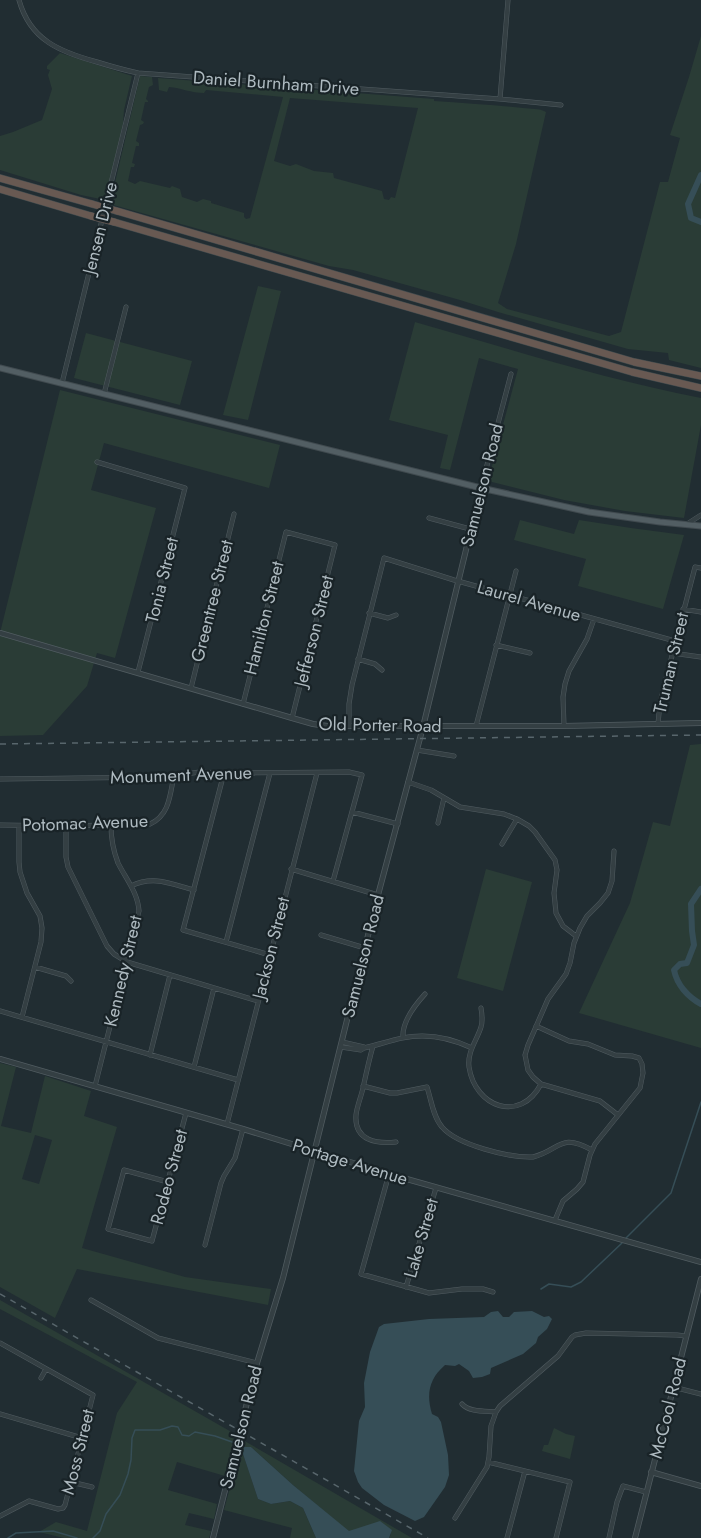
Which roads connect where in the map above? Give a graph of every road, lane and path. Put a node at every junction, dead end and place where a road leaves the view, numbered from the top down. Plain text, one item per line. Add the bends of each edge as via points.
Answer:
1 (19, 0) edge
2 (508, 0) edge
3 (138, 73) junction
4 (500, 99) junction
5 (561, 105) dead end
6 (0, 176) edge
7 (0, 189) edge
8 (126, 307) dead end
9 (0, 368) edge
10 (511, 374) dead end
11 (701, 376) edge
12 (62, 384) junction
13 (701, 388) edge
14 (104, 394) junction
15 (98, 462) dead end
16 (481, 488) junction
17 (234, 514) dead end
18 (701, 515) edge
19 (429, 518) dead end
20 (687, 524) junction
21 (701, 526) edge
22 (470, 529) junction
23 (335, 544) joint
24 (701, 568) edge
25 (516, 571) dead end
26 (458, 581) junction
27 (510, 595) junction
28 (683, 609) junction
29 (701, 612) edge
30 (369, 613) junction
31 (396, 615) dead end
32 (594, 619) junction
33 (0, 633) edge
34 (675, 641) junction
35 (496, 645) junction
36 (530, 653) dead end
37 (672, 653) junction
38 (701, 657) edge
39 (358, 659) junction
40 (382, 670) dead end
41 (138, 672) junction
42 (190, 688) junction
43 (243, 704) junction
44 (292, 718) junction
45 (701, 723) edge
46 (658, 724) junction
47 (348, 726) junction
48 (423, 726) junction
49 (477, 726) junction
50 (564, 726) junction
51 (417, 750) junction
52 (454, 756) dead end
53 (224, 773) junction
54 (270, 773) junction
55 (317, 773) junction
56 (174, 775) junction
57 (0, 779) edge
58 (408, 782) junction
59 (444, 798) junction
60 (352, 812) junction
61 (517, 819) junction
62 (438, 823) dead end
63 (398, 824) junction
64 (0, 825) edge
65 (111, 825) junction
66 (19, 826) junction
67 (66, 826) junction
68 (502, 844) dead end
69 (614, 851) dead end
70 (291, 869) junction
71 (333, 881) junction
72 (131, 886) junction
73 (194, 890) junction
74 (378, 895) junction
75 (321, 935) dead end
76 (576, 936) junction
77 (226, 942) junction
78 (365, 948) junction
79 (270, 955) junction
80 (127, 962) junction
81 (35, 967) junction
82 (170, 975) junction
83 (71, 981) dead end
84 (214, 988) junction
85 (426, 994) dead end
86 (258, 1001) junction
87 (482, 1008) dead end
88 (0, 1011) edge
89 (22, 1017) junction
90 (536, 1026) junction
91 (403, 1037) junction
92 (106, 1042) junction
93 (342, 1045) junction
94 (373, 1046) junction
95 (472, 1048) junction
96 (150, 1054) junction
97 (0, 1059) edge
98 (194, 1068) junction
99 (238, 1080) junction
100 (541, 1084) junction
101 (95, 1086) junction
102 (363, 1086) junction
103 (186, 1113) junction
104 (618, 1114) junction
105 (227, 1124) junction
106 (243, 1129) junction
107 (396, 1142) dead end
108 (592, 1150) junction
109 (314, 1152) junction
110 (390, 1174) junction
111 (168, 1182) junction
112 (436, 1188) junction
113 (555, 1220) junction
114 (205, 1245) dead end
115 (701, 1262) edge
116 (701, 1279) edge
117 (406, 1287) junction
118 (493, 1292) dead end
119 (92, 1300) dead end
120 (686, 1336) junction
121 (0, 1342) edge
122 (257, 1363) junction
123 (46, 1369) junction
124 (41, 1378) dead end
125 (673, 1387) junction
126 (701, 1394) edge
127 (462, 1404) dead end
128 (495, 1412) junction
129 (0, 1414) edge
130 (82, 1438) junction
131 (488, 1462) junction
132 (525, 1471) junction
133 (651, 1472) junction
134 (71, 1482) junction
135 (701, 1486) edge
136 (92, 1487) dead end
137 (646, 1492) junction
138 (0, 1516) edge
139 (455, 1518) dead end
140 (213, 1538) edge
141 (507, 1538) edge
142 (556, 1538) edge
143 (609, 1538) edge
144 (635, 1538) edge

1 - 3 street, Daniel Burnham Drive via 32,28 59,50
2 - 4 street
3 - 4 street, Daniel Burnham Drive
3 - 12 street, Jensen Drive
4 - 5 street, Daniel Burnham Drive
6 - 11 highway, bridge via 634,362
7 - 13 highway, bridge via 621,369
8 - 14 street
9 - 12 main road
10 - 16 street, Samuelson Road
12 - 14 main road
14 - 16 main road
15 - 41 street, Tonia Street via 185,488
16 - 20 main road via 590,512
16 - 22 street, Samuelson Road
17 - 42 street, Greentree Street
18 - 20 street
19 - 22 street
20 - 21 main road
22 - 26 street, Samuelson Road
23 - 43 street, Hamilton Street via 286,532
23 - 44 street, Jefferson Street
24 - 28 street, Truman Street via 695,567
25 - 27 street
26 - 27 street, Laurel Avenue
26 - 30 street, Laurel Avenue via 384,558
26 - 48 street, Samuelson Road
27 - 32 street, Laurel Avenue
27 - 35 street
28 - 29 street
28 - 34 street, Truman Street
30 - 31 street via 388,618
30 - 39 street
32 - 34 street, Laurel Avenue
32 - 50 street via 567,677
33 - 41 street, Old Porter Road
34 - 37 street, Truman Street
35 - 36 street
35 - 49 street
37 - 38 street
37 - 46 street, Truman Street
39 - 40 street
39 - 47 street
41 - 42 street, Old Porter Road
42 - 43 street, Old Porter Road
43 - 44 street, Old Porter Road
44 - 47 street, Old Porter Road
45 - 46 street, Old Porter Road
46 - 50 street, Old Porter Road
47 - 48 street, Old Porter Road
48 - 49 street, Old Porter Road
48 - 51 street, Samuelson Road
49 - 50 street, Old Porter Road
51 - 52 street
51 - 58 street, Samuelson Road
53 - 54 street, Monument Avenue
53 - 56 street, Monument Avenue
53 - 73 street
54 - 55 street, Monument Avenue
54 - 77 street
55 - 60 street, Monument Avenue via 362,775
55 - 70 street, Jackson Street
56 - 57 street, Monument Avenue
56 - 65 street, Potomac Avenue via 164,813 158,820 150,824
58 - 59 street
58 - 63 street, Samuelson Road
59 - 61 street via 460,807
59 - 62 street
60 - 63 street
60 - 71 street
61 - 68 street
61 - 76 street via 535,832 555,860 556,913 563,926
63 - 74 street, Samuelson Road
64 - 66 street, Potomac Avenue
65 - 67 street, Potomac Avenue
65 - 72 street, Kennedy Street via 117,861
66 - 67 street, Potomac Avenue
66 - 81 street via 20,872 41,921
67 - 80 street via 68,867 107,946
69 - 76 street via 608,893 587,916
70 - 71 street
70 - 79 street, Jackson Street
71 - 74 street
72 - 73 street via 157,880
72 - 80 street, Kennedy Street via 139,911
73 - 77 street via 183,930
74 - 78 street, Samuelson Road
75 - 78 street
76 - 90 street via 567,974 550,994
77 - 79 street
78 - 93 street, Samuelson Road
79 - 86 street, Jackson Street
80 - 82 street
80 - 92 street, Kennedy Street
81 - 83 street
81 - 89 street
82 - 84 street
82 - 96 street
84 - 86 street
84 - 98 street
85 - 91 street via 406,1022
86 - 99 street, Jackson Street
87 - 95 street via 481,1028
88 - 89 street
89 - 92 street
90 - 100 street via 525,1060 530,1073
90 - 104 street via 569,1041 641,1061 642,1083
91 - 94 street
91 - 95 street via 439,1037
92 - 96 street
92 - 101 street, Kennedy Street
93 - 94 street via 361,1050
93 - 109 street, Samuelson Road
94 - 102 street
95 - 100 street via 468,1060 471,1074 489,1102 503,1106 522,1104
96 - 98 street
97 - 101 street, Portage Avenue
98 - 99 street
99 - 105 street, Jackson Street
100 - 104 street via 600,1101
101 - 103 street, Portage Avenue
102 - 107 street via 356,1118 358,1130 371,1140
102 - 108 street via 397,1093 427,1087 442,1127 485,1150 533,1157 562,1143 574,1142
103 - 105 street, Portage Avenue
103 - 111 street, Rodeo Street
104 - 108 street
105 - 106 street, Portage Avenue
106 - 109 street, Portage Avenue
106 - 114 street via 235,1158 221,1183
108 - 113 street via 583,1182 563,1201
109 - 110 street, Portage Avenue
109 - 122 street, Samuelson Road
110 - 112 street, Portage Avenue
110 - 117 street via 361,1274
111 - 111 street, Rodeo Street via 152,1241 108,1229 124,1170
112 - 113 street, Portage Avenue
112 - 117 street, Lake Street
113 - 115 street, Portage Avenue
116 - 120 street, McCool Road
117 - 118 street via 429,1293 462,1288
119 - 122 street via 158,1338
120 - 125 street, McCool Road
120 - 128 street via 575,1335 558,1356
121 - 123 street
122 - 140 street, Samuelson Road
123 - 124 street
123 - 130 street, Moss Street via 93,1395
125 - 126 street
125 - 133 street, McCool Road
127 - 128 street via 469,1409
128 - 131 street
129 - 130 street
130 - 134 street, Moss Street
131 - 132 street
131 - 139 street
132 - 141 street
132 - 142 street via 570,1482
133 - 135 street
133 - 137 street, McCool Road
134 - 136 street
134 - 138 street, Moss Street via 63,1508 29,1501
137 - 143 street via 623,1486
137 - 144 street, McCool Road

